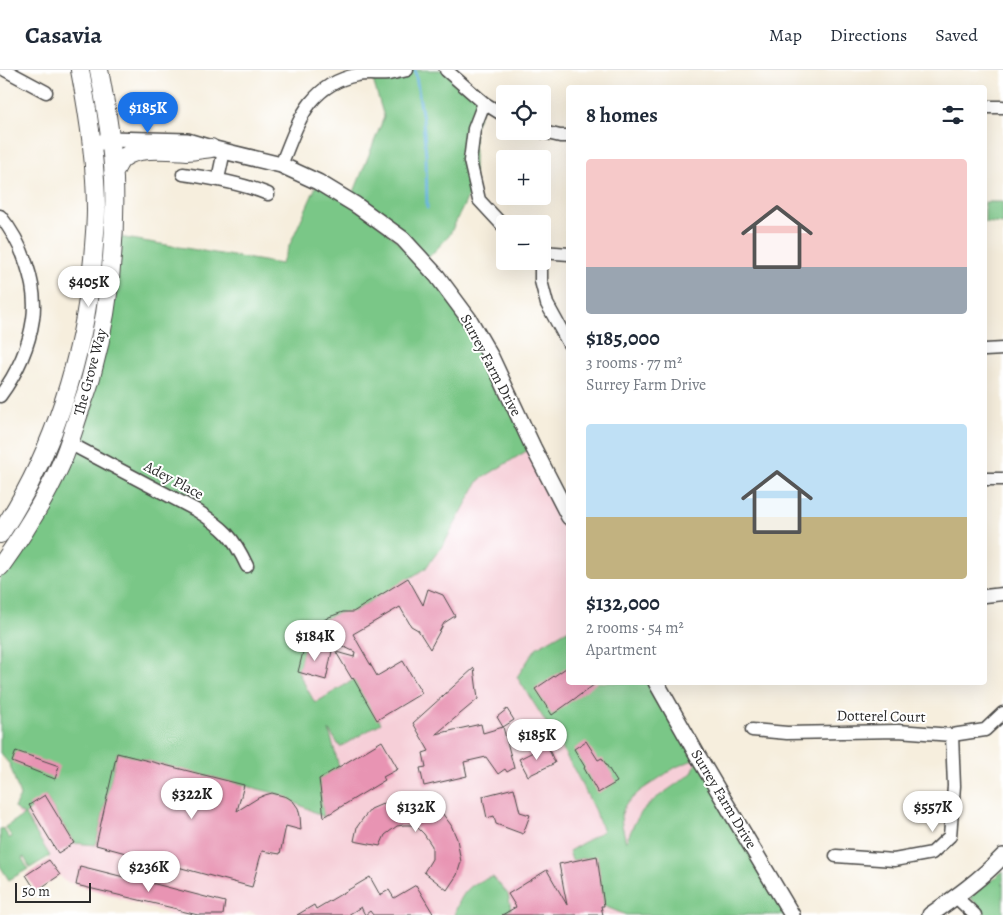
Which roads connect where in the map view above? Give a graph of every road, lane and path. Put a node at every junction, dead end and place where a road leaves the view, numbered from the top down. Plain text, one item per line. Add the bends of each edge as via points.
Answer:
1 (5, 70) edge
2 (80, 70) edge
3 (99, 70) edge
4 (407, 70) edge
5 (446, 70) edge
6 (370, 72) edge
7 (46, 92) dead end
8 (484, 103) junction
9 (1003, 106) edge
10 (987, 107) edge
11 (496, 110) edge
12 (551, 134) edge
13 (566, 136) edge
14 (111, 144) junction
15 (92, 145) junction
16 (217, 149) junction
17 (148, 150) junction
18 (281, 165) junction
19 (113, 173) junction
20 (183, 174) dead end
21 (218, 179) junction
22 (268, 194) dead end
23 (0, 216) edge
24 (496, 218) edge
25 (551, 253) edge
26 (566, 254) edge
27 (541, 270) edge
28 (566, 339) edge
29 (1003, 349) edge
30 (987, 350) edge
31 (0, 396) edge
32 (51, 435) junction
33 (69, 443) junction
34 (987, 479) edge
35 (1003, 479) edge
36 (566, 511) edge
37 (0, 534) edge
38 (247, 566) dead end
39 (0, 567) edge
40 (1003, 594) edge
41 (987, 596) edge
42 (658, 685) edge
43 (1003, 713) edge
44 (752, 730) dead end
45 (952, 735) junction
46 (836, 856) dead end
47 (1003, 856) edge
48 (956, 897) junction
49 (792, 915) edge
50 (930, 915) edge
51 (975, 915) edge

1 - 7 street
2 - 15 main road, The Grove Way
3 - 14 main road, The Grove Way
4 - 6 street via 389,74
5 - 8 street
6 - 18 street via 346,78 320,92 308,105
8 - 11 street
8 - 24 street via 474,129 470,161 479,200
9 - 10 street
12 - 13 street
14 - 15 main road
14 - 16 street, Surrey Farm Drive via 181,141
14 - 17 street
14 - 19 main road, The Grove Way
15 - 32 main road, The Grove Way via 96,211 90,294 72,376
16 - 17 main road
16 - 18 street, Surrey Farm Drive
16 - 21 street
17 - 19 main road via 124,157
18 - 36 street, Surrey Farm Drive via 356,205 403,239 437,276 469,319 491,357
19 - 33 main road, The Grove Way via 114,220 106,310 91,379
20 - 21 street
21 - 22 street
23 - 31 street via 17,240 28,266 33,294 33,318 27,344 18,368
25 - 26 street
27 - 28 street via 547,304
29 - 30 street
32 - 33 main road
32 - 37 main road, The Grove Way via 29,485
33 - 38 street, Adey Place via 216,523 236,544
33 - 39 main road, The Grove Way via 37,510
34 - 35 street
40 - 41 street
42 - 49 street, Surrey Farm Drive
43 - 45 street, Dotterel Court via 985,730
44 - 45 street, Dotterel Court via 898,731
45 - 46 street via 954,786 950,836 932,853 894,860
47 - 48 street
48 - 50 street
48 - 51 street

